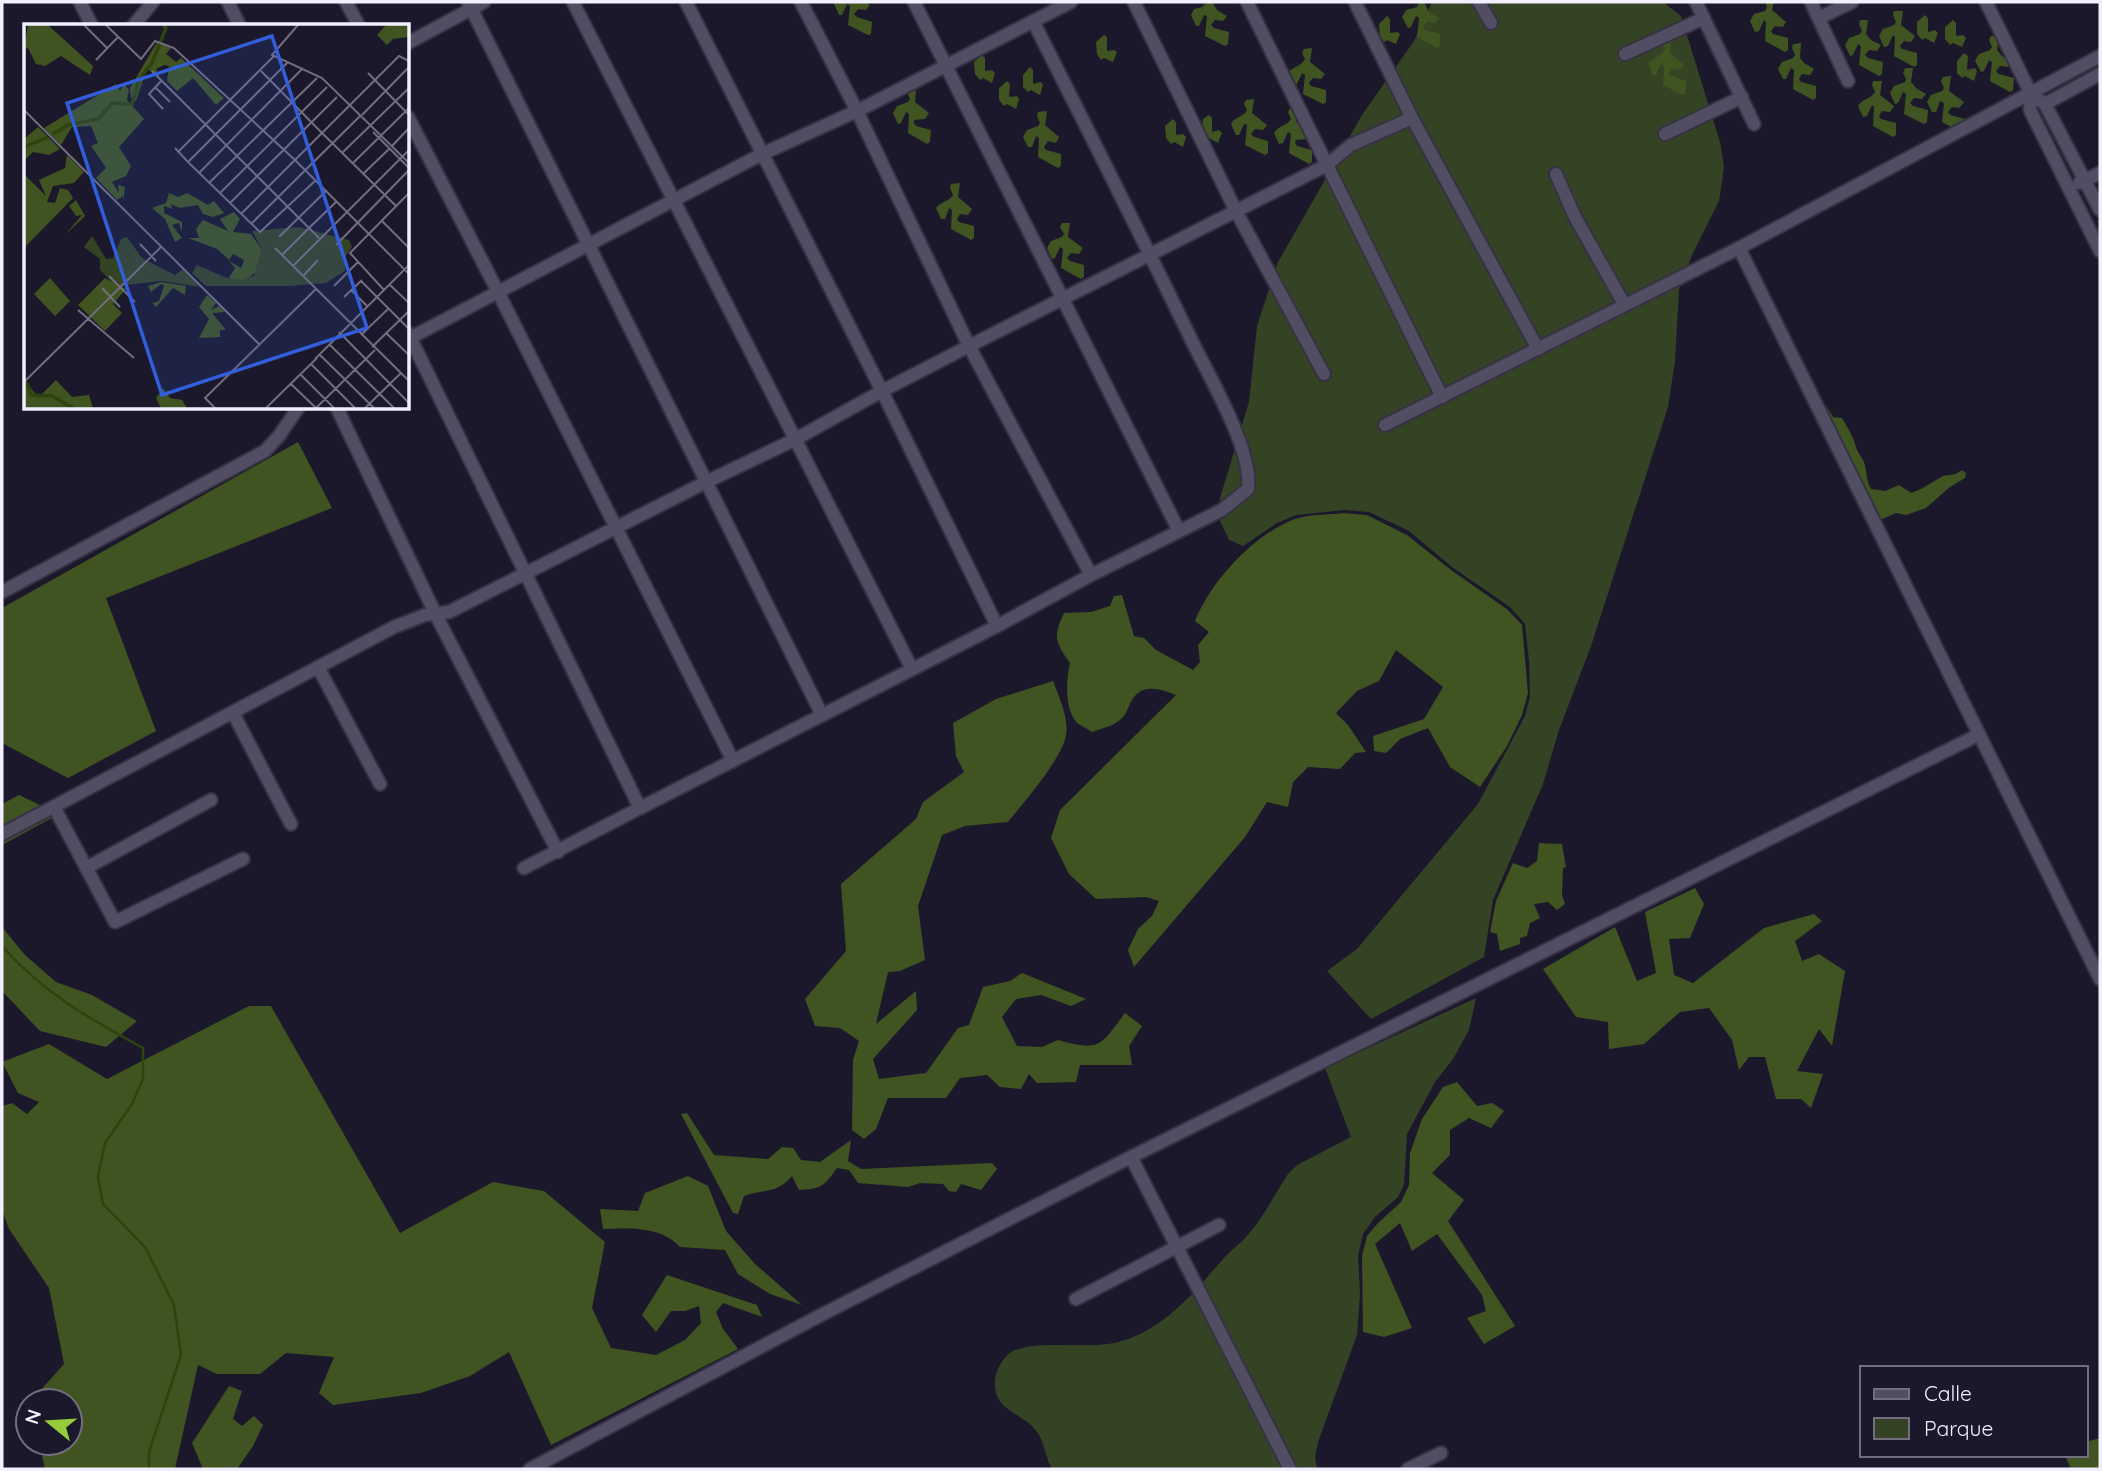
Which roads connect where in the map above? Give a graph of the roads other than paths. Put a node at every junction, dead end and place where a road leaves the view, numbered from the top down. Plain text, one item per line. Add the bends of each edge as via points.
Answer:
1 (80, 2) edge
2 (153, 2) edge
3 (228, 2) edge
4 (346, 2) edge
5 (573, 2) edge
6 (686, 2) edge
7 (801, 2) edge
8 (914, 2) edge
9 (1071, 2) edge
10 (1133, 2) edge
11 (1247, 2) edge
12 (1355, 2) edge
13 (1479, 2) edge
14 (1696, 2) edge
15 (1811, 2) edge
16 (1852, 2) edge
17 (1986, 2) edge
18 (475, 4) edge
19 (1704, 18) junction
20 (1819, 18) junction
21 (1033, 21) junction
22 (1491, 23) dead end
23 (91, 24) edge
24 (136, 24) edge
25 (239, 24) edge
26 (358, 24) edge
27 (410, 42) edge
28 (1625, 54) dead end
29 (2100, 56) edge
30 (947, 65) junction
31 (2100, 74) edge
32 (1848, 81) dead end
33 (2031, 94) junction
34 (1742, 97) junction
35 (2045, 104) junction
36 (857, 111) junction
37 (1412, 118) junction
38 (410, 121) edge
39 (1754, 124) dead end
40 (1665, 134) dead end
41 (762, 154) junction
42 (1327, 165) junction
43 (2100, 173) edge
44 (1556, 174) dead end
45 (2085, 180) junction
46 (2069, 188) junction
47 (672, 200) junction
48 (2100, 210) edge
49 (1236, 211) junction
50 (588, 243) junction
51 (1739, 248) junction
52 (2100, 251) edge
53 (1151, 255) junction
54 (497, 290) junction
55 (1064, 298) junction
56 (1624, 304) junction
57 (410, 335) edge
58 (410, 338) edge
59 (969, 345) junction
60 (1538, 349) junction
61 (1324, 374) dead end
62 (882, 391) junction
63 (1442, 397) junction
64 (297, 410) edge
65 (338, 410) edge
66 (1385, 425) dead end
67 (794, 440) junction
68 (708, 481) junction
69 (615, 529) junction
70 (1179, 531) junction
71 (523, 573) junction
72 (1091, 575) junction
73 (2, 592) edge
74 (436, 615) junction
75 (997, 626) junction
76 (318, 667) junction
77 (912, 669) junction
78 (233, 713) junction
79 (822, 715) junction
80 (1978, 735) junction
81 (733, 761) junction
82 (380, 784) dead end
83 (211, 800) dead end
84 (54, 807) junction
85 (640, 807) junction
86 (291, 824) dead end
87 (2, 834) edge
88 (558, 852) junction
89 (243, 859) dead end
90 (524, 867) dead end
91 (86, 868) junction
92 (2100, 979) edge
93 (1131, 1157) junction
94 (1219, 1225) dead end
95 (1177, 1247) junction
96 (1076, 1299) dead end
97 (1441, 1453) dead end
98 (530, 1469) edge
99 (1290, 1469) edge
100 (1408, 1469) edge

1 - 23 street
2 - 24 street
3 - 25 street
4 - 26 street
5 - 47 street
6 - 41 street
7 - 36 street
8 - 30 street
9 - 21 street
10 - 49 street
11 - 42 street
12 - 37 street
13 - 22 street
14 - 19 street
15 - 20 street
16 - 20 street
17 - 33 street
18 - 27 street
18 - 50 street
19 - 28 street
19 - 34 street
20 - 32 street
21 - 30 street
21 - 53 street
29 - 33 street
30 - 36 street
30 - 55 street
31 - 35 street
33 - 35 street
33 - 46 street via 2030,110
33 - 51 street
34 - 39 street
34 - 40 street
35 - 45 street
36 - 41 street
36 - 59 street
37 - 42 street via 1351,145
37 - 60 street
38 - 54 street
41 - 47 street
41 - 62 street
42 - 49 street
42 - 63 street
43 - 45 street
44 - 56 street
45 - 46 street
45 - 48 street
46 - 52 street
47 - 50 street
47 - 67 street
49 - 53 street
49 - 61 street
50 - 54 street
50 - 68 street
51 - 56 street
51 - 80 street
53 - 55 street
53 - 70 street via 1237,434 1250,476 1248,489 1240,497
54 - 57 street
54 - 69 street
55 - 59 street
55 - 70 street
56 - 60 street
58 - 71 street
59 - 62 street
59 - 72 street
60 - 63 street
62 - 67 street
62 - 75 street
63 - 66 street
64 - 73 street via 265,451
65 - 74 street
67 - 68 street
67 - 77 street
68 - 69 street
68 - 79 street
69 - 71 street
69 - 81 street
70 - 72 street
71 - 74 street
71 - 85 street
72 - 75 street
74 - 76 street via 394,627
74 - 88 street
75 - 77 street
76 - 78 street
76 - 82 street
77 - 79 street
78 - 84 street
78 - 86 street
79 - 81 street
80 - 92 street
80 - 93 street
81 - 85 street
83 - 91 street
84 - 87 street
84 - 91 street
85 - 88 street
88 - 90 street
89 - 91 street via 115,922
93 - 95 street
93 - 98 street
94 - 95 street
95 - 96 street
95 - 99 street
97 - 100 street

